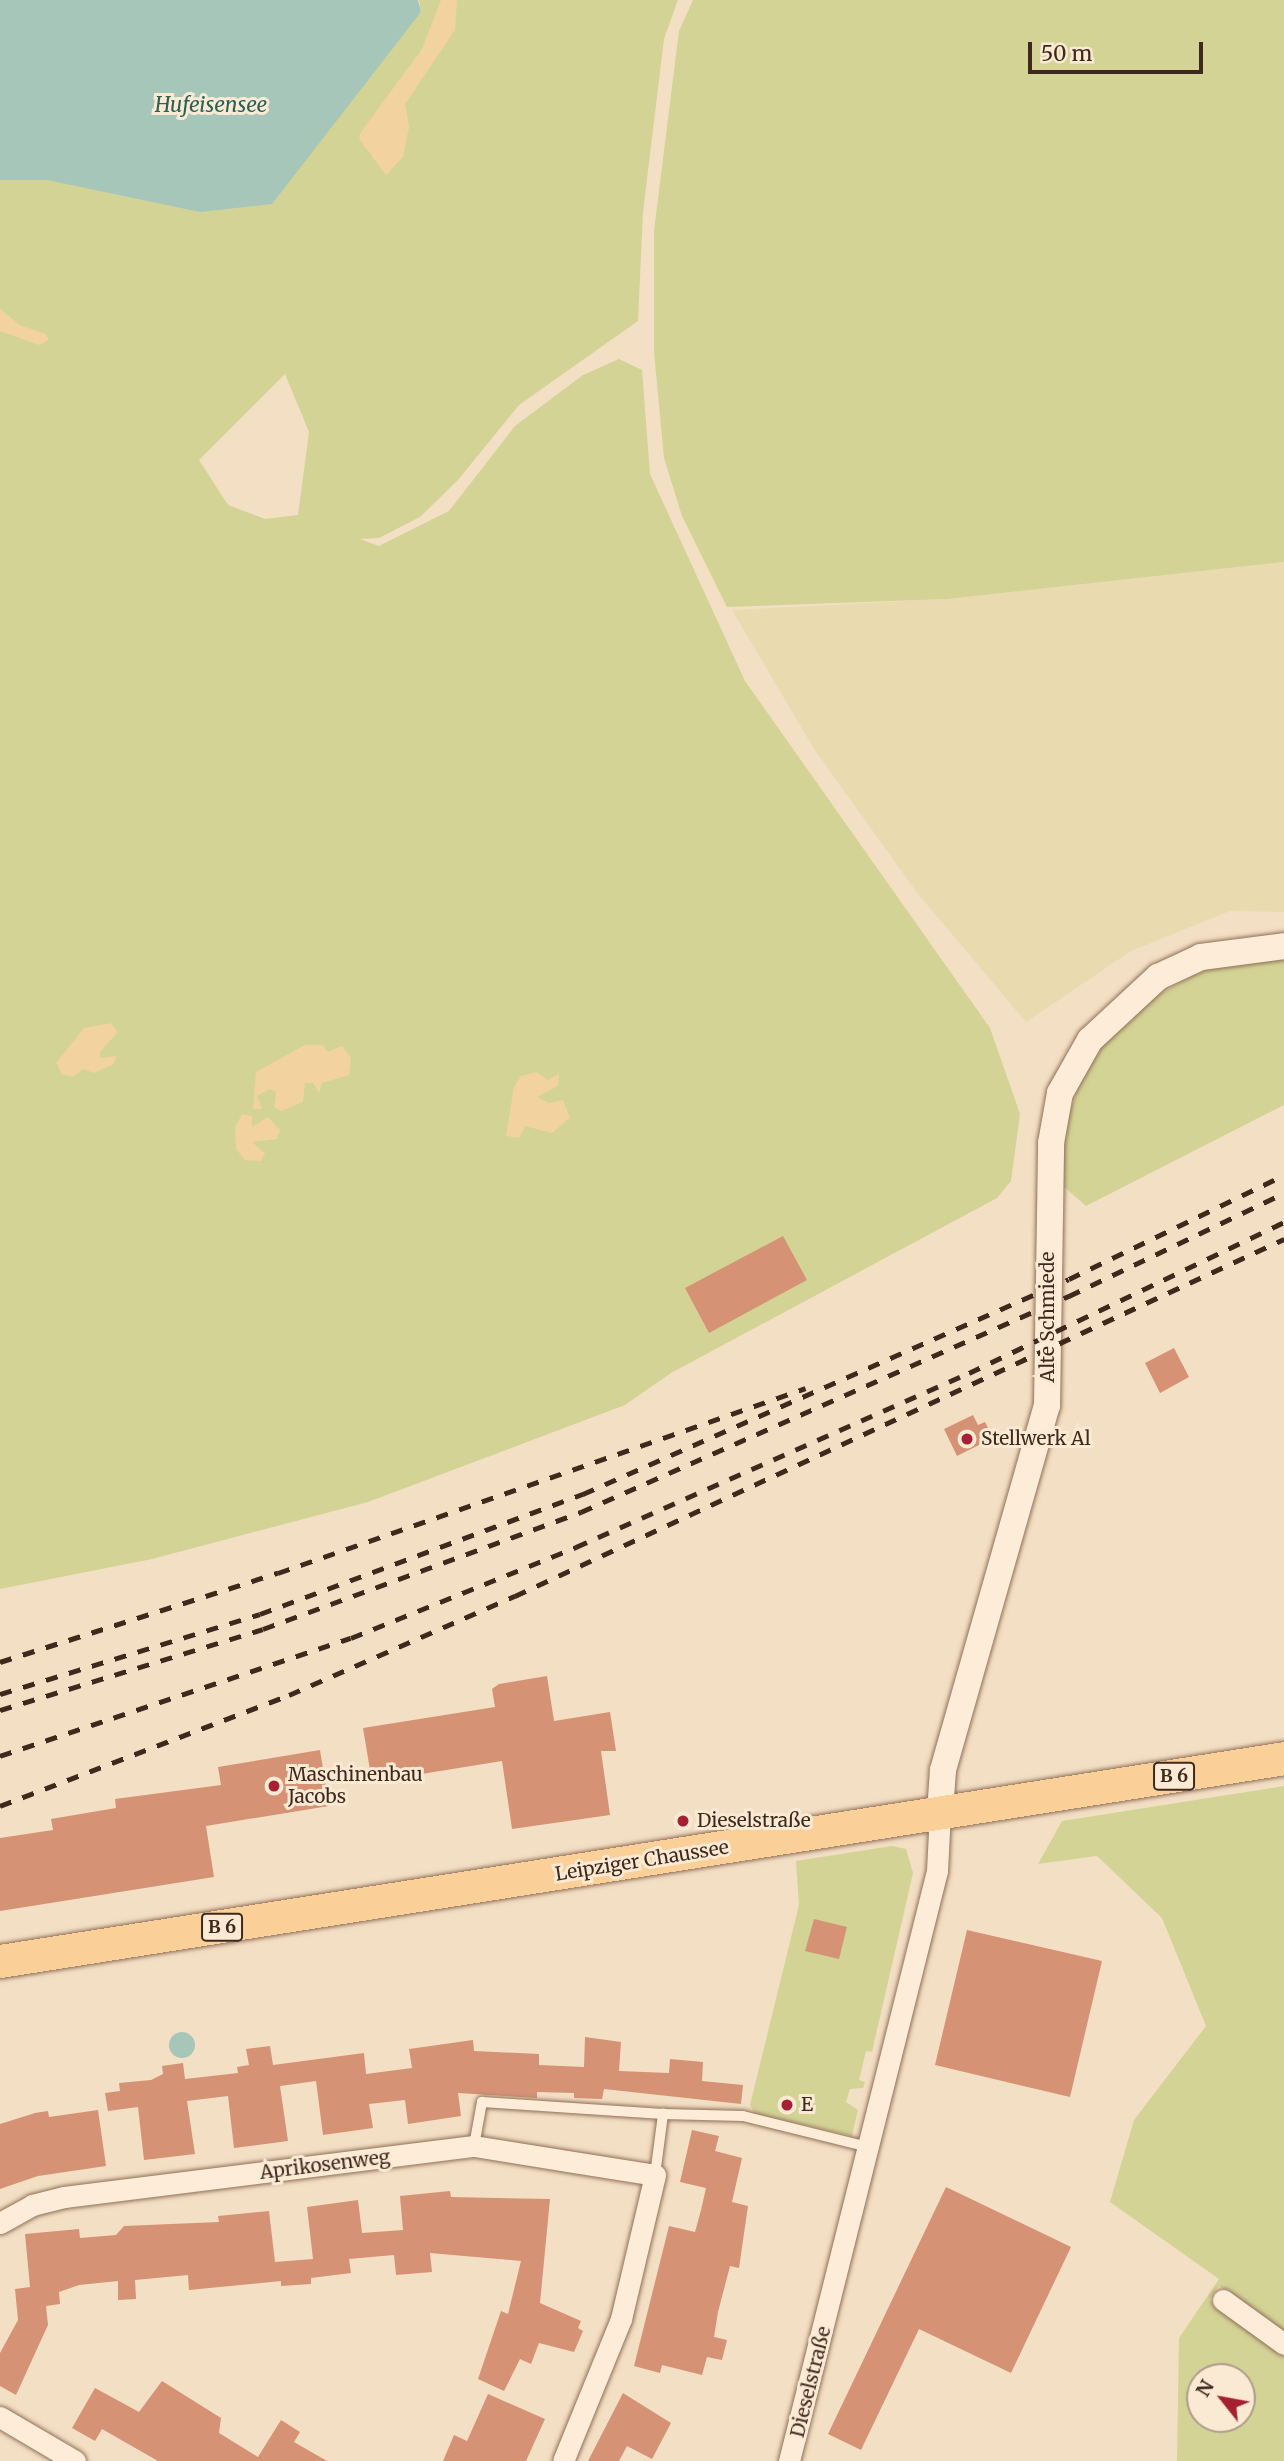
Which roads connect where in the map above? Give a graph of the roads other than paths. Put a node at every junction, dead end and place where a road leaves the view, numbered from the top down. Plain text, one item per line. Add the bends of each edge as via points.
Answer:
1 (1284, 946) edge
2 (1284, 1758) edge
3 (940, 1812) junction
4 (0, 1961) edge
5 (663, 2114) junction
6 (474, 2146) junction
7 (868, 2147) junction
8 (655, 2175) junction
9 (0, 2223) edge
10 (1223, 2300) dead end
11 (1284, 2344) edge
12 (0, 2417) edge
13 (75, 2461) edge
14 (563, 2461) edge
15 (789, 2461) edge

1 - 3 street, Alte Schmiede via 1202,957 1157,976 1098,1030 1060,1093 1051,1143 1047,1406 943,1770
2 - 3 main road, Leipziger Chaussee / B 6
3 - 4 main road, Leipziger Chaussee / B 6
3 - 7 street, Dieselstraße via 937,1871
5 - 6 lane via 482,2102
5 - 7 lane via 743,2116
5 - 8 lane
6 - 8 street, Aprikosenweg
6 - 9 street, Aprikosenweg via 64,2197 32,2205
7 - 15 street, Dieselstraße
8 - 14 street via 613,2344
10 - 11 street
12 - 13 street

